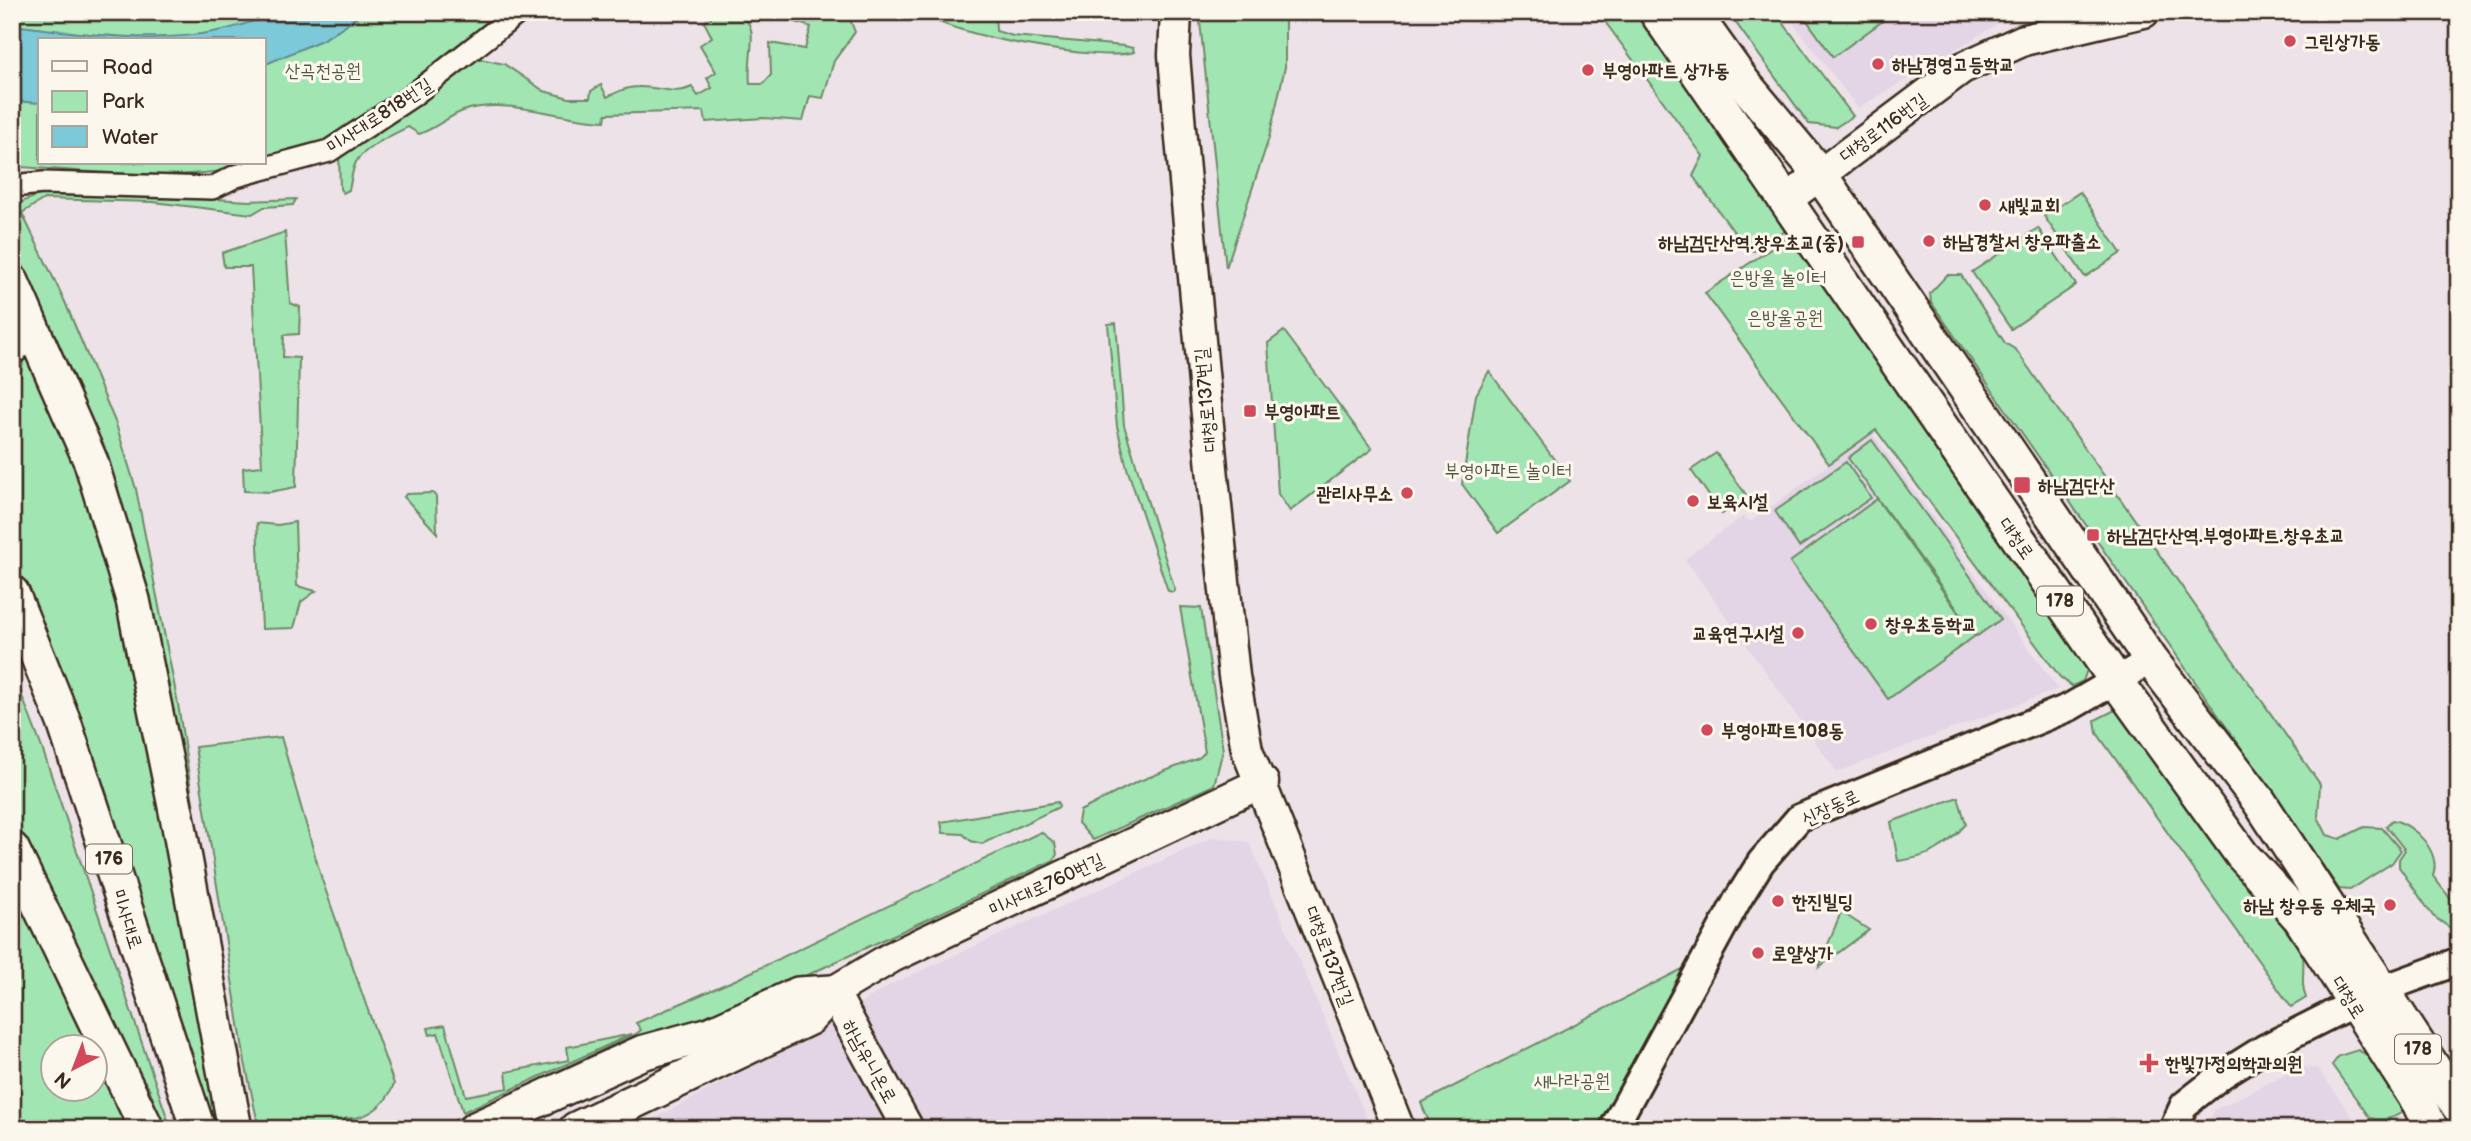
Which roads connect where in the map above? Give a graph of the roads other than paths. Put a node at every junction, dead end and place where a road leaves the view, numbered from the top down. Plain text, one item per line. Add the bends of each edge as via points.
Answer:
1 (519, 12) edge
2 (1176, 12) edge
3 (1194, 12) edge
4 (1656, 12) edge
5 (1693, 12) edge
6 (2144, 12) edge
7 (1819, 173) junction
8 (12, 186) edge
9 (1786, 200) junction
10 (12, 282) edge
11 (12, 334) edge
12 (12, 347) edge
13 (12, 593) edge
14 (12, 640) edge
15 (2151, 660) junction
16 (2117, 682) junction
17 (1263, 782) junction
18 (12, 849) edge
19 (2459, 961) edge
20 (833, 992) junction
21 (2366, 997) junction
22 (710, 1034) junction
23 (2459, 1107) edge
24 (235, 1119) edge
25 (147, 1129) edge
26 (181, 1129) edge
27 (198, 1129) edge
28 (475, 1129) edge
29 (525, 1129) edge
30 (576, 1129) edge
31 (908, 1129) edge
32 (1399, 1129) edge
33 (1613, 1129) edge
34 (2173, 1129) edge
35 (2431, 1129) edge

1 - 8 street, 미사대로818번길 via 412,96 329,151 236,176 212,188
2 - 17 main road, 대청로137번길 via 1180,128 1226,612 1247,750
3 - 17 main road, 대청로137번길 via 1195,113 1246,647 1267,746
4 - 9 main road, 대청로 / 178
5 - 7 main road, 대청로 / 178 via 1743,82
6 - 7 main road, 대청로116번길 via 2024,40 1962,68
7 - 9 main road, 대청로116번길
7 - 15 main road, 대청로 / 178
9 - 16 main road, 대청로 / 178
10 - 24 main road via 91,461 132,600
11 - 12 main road
13 - 27 main road, 미사대로 / 176 via 64,722
14 - 26 main road, 미사대로 / 176 via 47,727
15 - 16 street, 신장동로
15 - 21 main road, 대청로 / 178 via 2259,802
16 - 21 main road, 대청로 / 178 via 2242,855
16 - 33 street, 신장동로 via 2042,719 1799,818 1761,862 1738,899
17 - 20 main road, 미사대로760번길 via 892,957
17 - 32 main road, 대청로137번길
18 - 25 main road
19 - 21 street
20 - 22 main road via 798,994
20 - 30 main road via 809,1018
20 - 31 main road, 하남유니온로
21 - 23 main road, 대청로 / 178
21 - 34 street via 2222,1075 2184,1105
21 - 35 main road, 대청로 / 178
22 - 28 main road via 641,1054
22 - 29 main road

